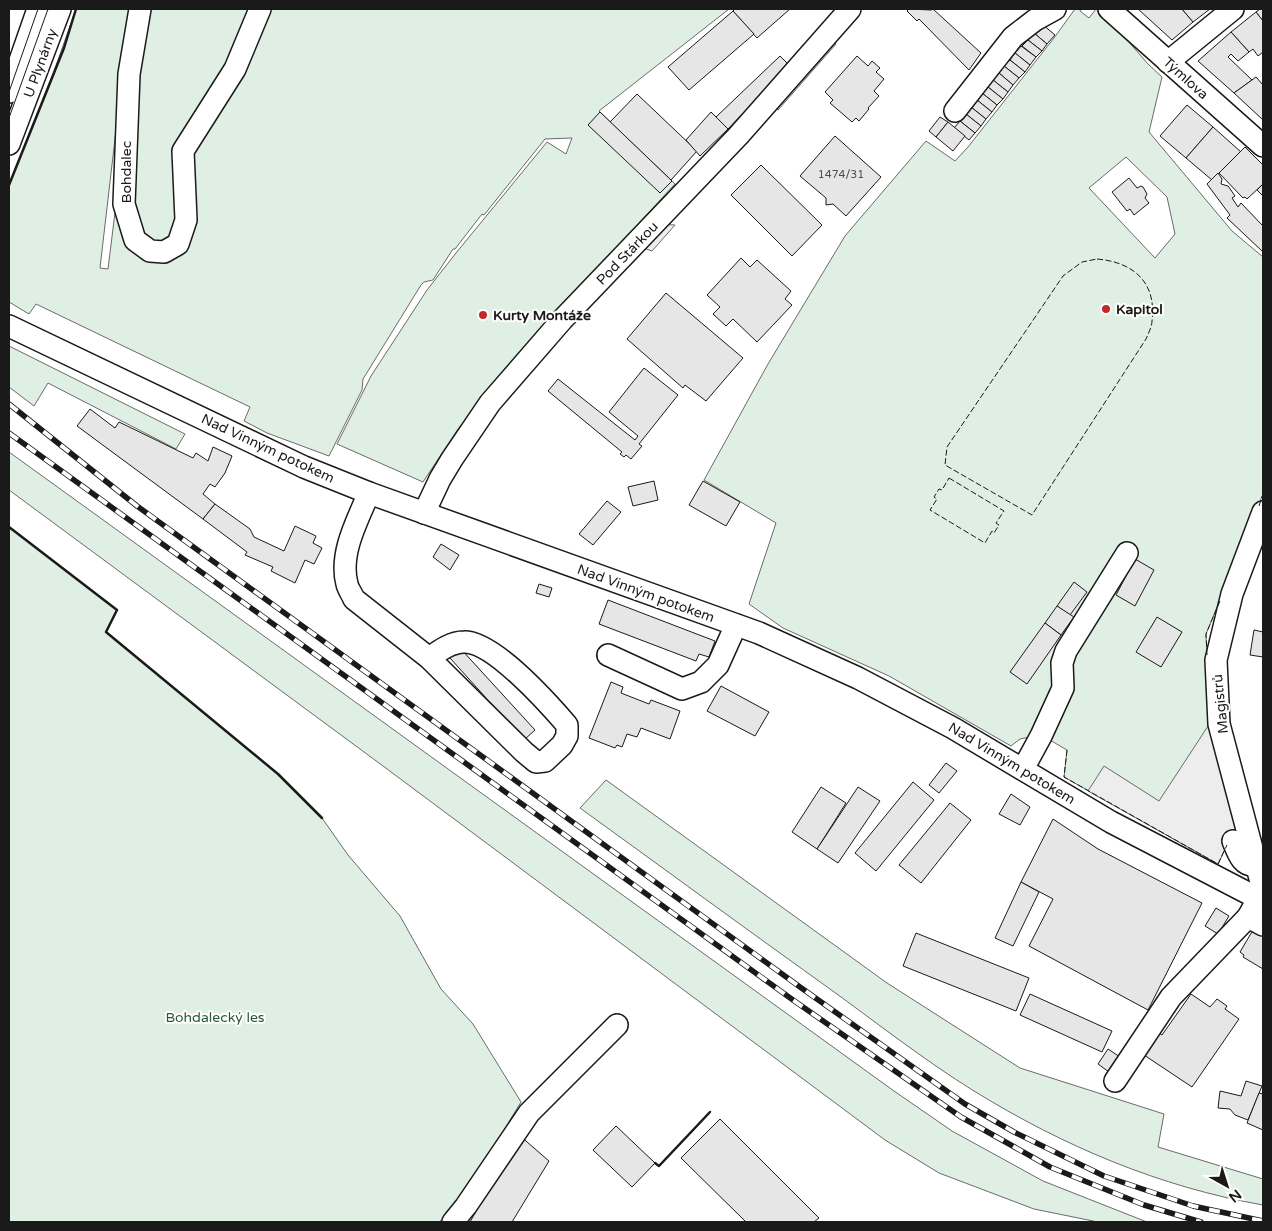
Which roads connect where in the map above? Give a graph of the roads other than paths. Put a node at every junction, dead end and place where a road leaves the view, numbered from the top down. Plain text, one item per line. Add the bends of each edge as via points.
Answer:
1 (32, 9) edge
2 (38, 9) edge
3 (60, 9) edge
4 (140, 9) edge
5 (260, 9) edge
6 (850, 9) edge
7 (1055, 9) edge
8 (1109, 9) edge
9 (1233, 9) edge
10 (9, 62) edge
11 (1168, 62) junction
12 (9, 92) edge
13 (955, 111) dead end
14 (9, 144) edge
15 (1263, 146) edge
16 (9, 326) edge
17 (369, 493) junction
18 (1263, 512) edge
19 (424, 513) junction
20 (1127, 554) dead end
21 (736, 625) junction
22 (608, 654) dead end
23 (429, 658) junction
24 (1023, 769) junction
25 (1233, 841) dead end
26 (1256, 865) junction
27 (1258, 910) edge
28 (617, 1025) dead end
29 (1115, 1081) dead end
30 (453, 1222) edge

1 - 10 street, U Plynárny via 23,22
2 - 12 street
3 - 14 street, U Plynárny
4 - 5 street, Bohdalec via 128,74 124,204 135,240 150,251 164,252 178,244 186,220 183,151 235,69
6 - 19 street, Pod Stárkou via 738,136 562,320 490,403 452,459
7 - 13 street via 1013,37
8 - 11 street, Týmlova
9 - 11 street
11 - 15 street, Týmlova
16 - 17 street, Nad Vinným potokem via 304,467
17 - 19 street, Nad Vinným potokem
17 - 23 street via 352,533 345,567 347,586 354,599
18 - 26 street, Magistrů via 1232,594 1216,660 1219,724
19 - 21 street, Nad Vinným potokem
20 - 24 street via 1066,651 1062,663 1063,688
21 - 22 street via 718,665 701,682 682,689
21 - 24 street, Nad Vinným potokem via 858,678
23 - 23 street via 536,762 545,761 567,736 566,725 543,699 506,664 479,645 464,642 444,648
24 - 27 street, Nad Vinným potokem
25 - 26 street via 1244,864
26 - 27 street, Magistrů via 1262,886
27 - 29 street via 1171,997
28 - 30 street via 529,1113

